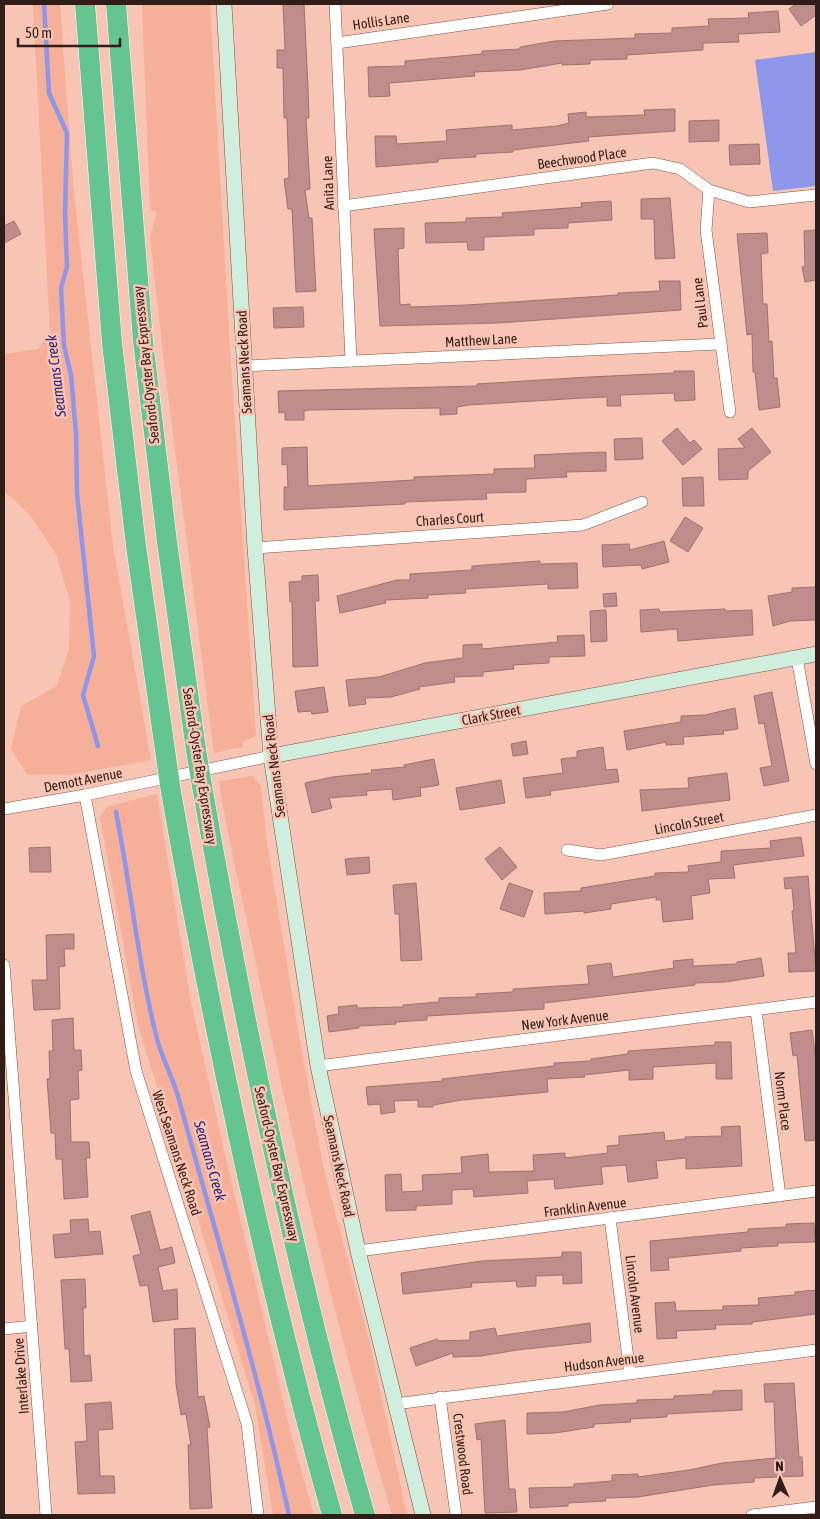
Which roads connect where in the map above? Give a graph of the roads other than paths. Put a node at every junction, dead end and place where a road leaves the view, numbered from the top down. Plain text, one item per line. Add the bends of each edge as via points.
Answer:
1 (85, 4) edge
2 (224, 4) edge
3 (335, 4) edge
4 (608, 4) edge
5 (116, 6) edge
6 (337, 43) junction
7 (709, 190) junction
8 (816, 195) edge
9 (344, 206) junction
10 (720, 344) junction
11 (351, 361) junction
12 (244, 366) junction
13 (730, 412) dead end
14 (642, 502) dead end
15 (255, 548) junction
16 (816, 654) edge
17 (797, 658) junction
18 (271, 756) junction
19 (816, 764) edge
20 (169, 785) junction
21 (85, 795) junction
22 (4, 809) edge
23 (816, 815) edge
24 (567, 850) dead end
25 (4, 965) edge
26 (4, 971) edge
27 (816, 1002) edge
28 (756, 1010) junction
29 (318, 1066) junction
30 (16, 1127) junction
31 (4, 1128) edge
32 (816, 1192) edge
33 (780, 1196) junction
34 (610, 1218) junction
35 (358, 1251) junction
36 (32, 1326) junction
37 (4, 1329) edge
38 (816, 1350) edge
39 (630, 1374) junction
40 (440, 1397) junction
41 (395, 1404) junction
42 (816, 1507) edge
43 (46, 1515) edge
44 (258, 1515) edge
45 (332, 1515) edge
46 (365, 1515) edge
47 (422, 1515) edge
48 (456, 1515) edge
49 (752, 1515) edge

1 - 20 highway, bridge via 112,344
2 - 12 street, Seamans Neck Road
3 - 6 street, Anita Lane
4 - 6 street, Hollis Lane
5 - 46 highway, Seaford-Oyster Bay Expressway, bridge via 143,340 196,750 223,906 266,1118 324,1361
6 - 9 street, Anita Lane
7 - 8 street, Beechwood Place via 750,202
7 - 9 street, Beechwood Place via 680,169 654,163
7 - 10 street, Paul Lane via 706,230
9 - 11 street, Anita Lane
10 - 11 street, Matthew Lane
10 - 13 street, Paul Lane
11 - 12 street, Matthew Lane
12 - 15 street, Seamans Neck Road
14 - 15 street, Charles Court via 583,525
15 - 18 street, Seamans Neck Road
16 - 17 street, Clark Street
17 - 18 street, Clark Street
17 - 19 street
18 - 20 street, Clark Street
18 - 29 street, Seamans Neck Road
20 - 21 street, Demott Avenue
20 - 45 highway via 236,1124
21 - 22 street, Demott Avenue
21 - 44 street, West Seamans Neck Road via 136,1071 247,1424
23 - 24 street, Lincoln Street via 601,855
25 - 26 street, Interlake Drive
26 - 30 street, Interlake Drive
27 - 28 street, New York Avenue
28 - 29 street, New York Avenue
28 - 33 street, Norm Place
29 - 35 street, Seamans Neck Road
30 - 31 street
30 - 36 street, Interlake Drive
32 - 33 street, Franklin Avenue
33 - 34 street, Franklin Avenue
34 - 35 street, Franklin Avenue
34 - 39 street, Lincoln Avenue
35 - 41 street, Seamans Neck Road
36 - 37 street
36 - 43 street, Interlake Drive
38 - 39 street, Hudson Avenue
39 - 40 street, Hudson Avenue
40 - 41 street, Hudson Avenue
40 - 48 street, Crestwood Road
41 - 47 street, Seamans Neck Road
42 - 49 street

